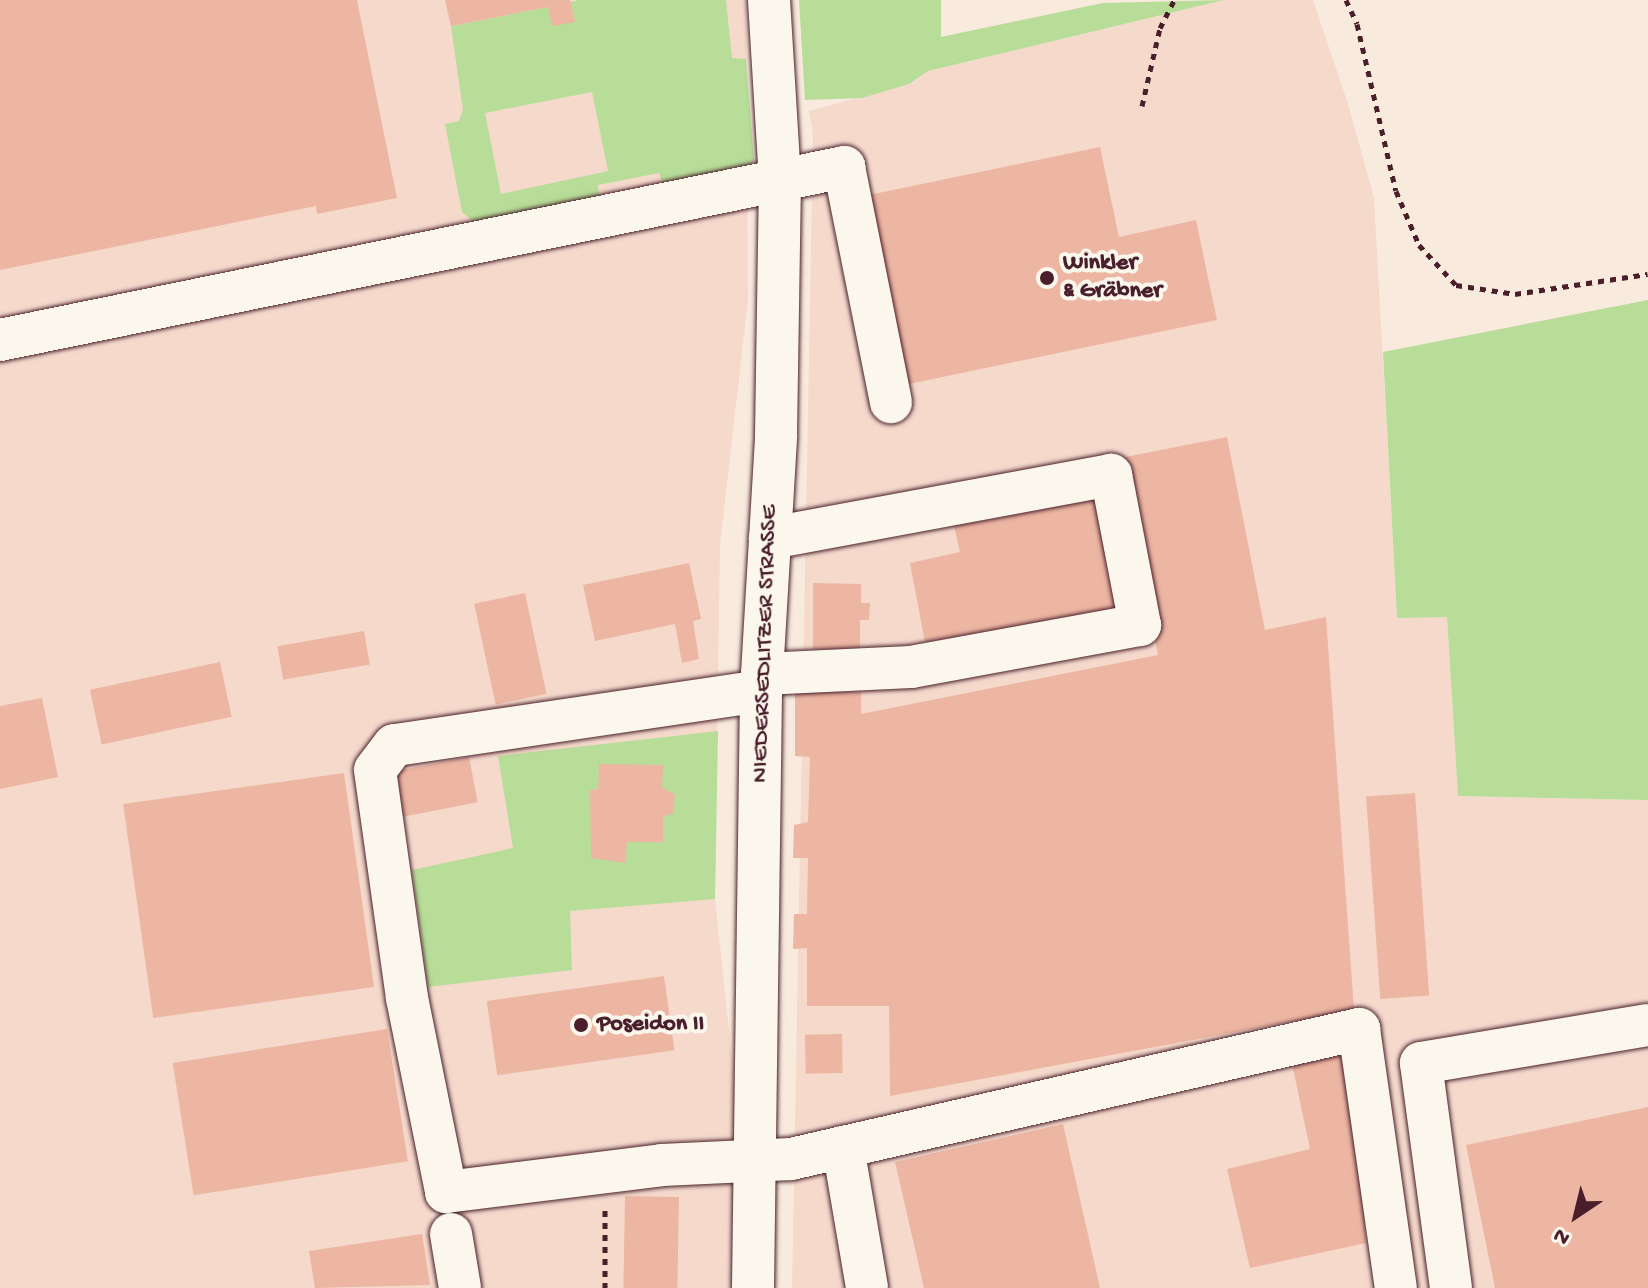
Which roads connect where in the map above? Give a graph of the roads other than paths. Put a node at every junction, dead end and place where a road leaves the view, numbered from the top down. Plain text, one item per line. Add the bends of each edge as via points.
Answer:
1 (769, 0) edge
2 (780, 180) junction
3 (0, 340) edge
4 (891, 402) dead end
5 (770, 538) junction
6 (761, 683) junction
7 (1648, 1025) edge
8 (843, 1147) junction
9 (755, 1163) junction
10 (451, 1234) dead end
11 (460, 1288) edge
12 (753, 1288) edge
13 (867, 1288) edge
14 (1396, 1288) edge
15 (1451, 1288) edge

1 - 2 street, NIEDERSEDLITZER STRASSE
2 - 3 street
2 - 4 street via 844,167
2 - 5 street, NIEDERSEDLITZER STRASSE
5 - 6 street, NIEDERSEDLITZER STRASSE
5 - 6 street via 1111,475 1140,625 911,667
6 - 9 street, NIEDERSEDLITZER STRASSE
6 - 9 street via 394,745 375,770 407,998 446,1192 605,1172
7 - 15 street via 1421,1063
8 - 9 street
8 - 13 street
8 - 14 street via 1359,1029
9 - 12 street, NIEDERSEDLITZER STRASSE
10 - 11 street

